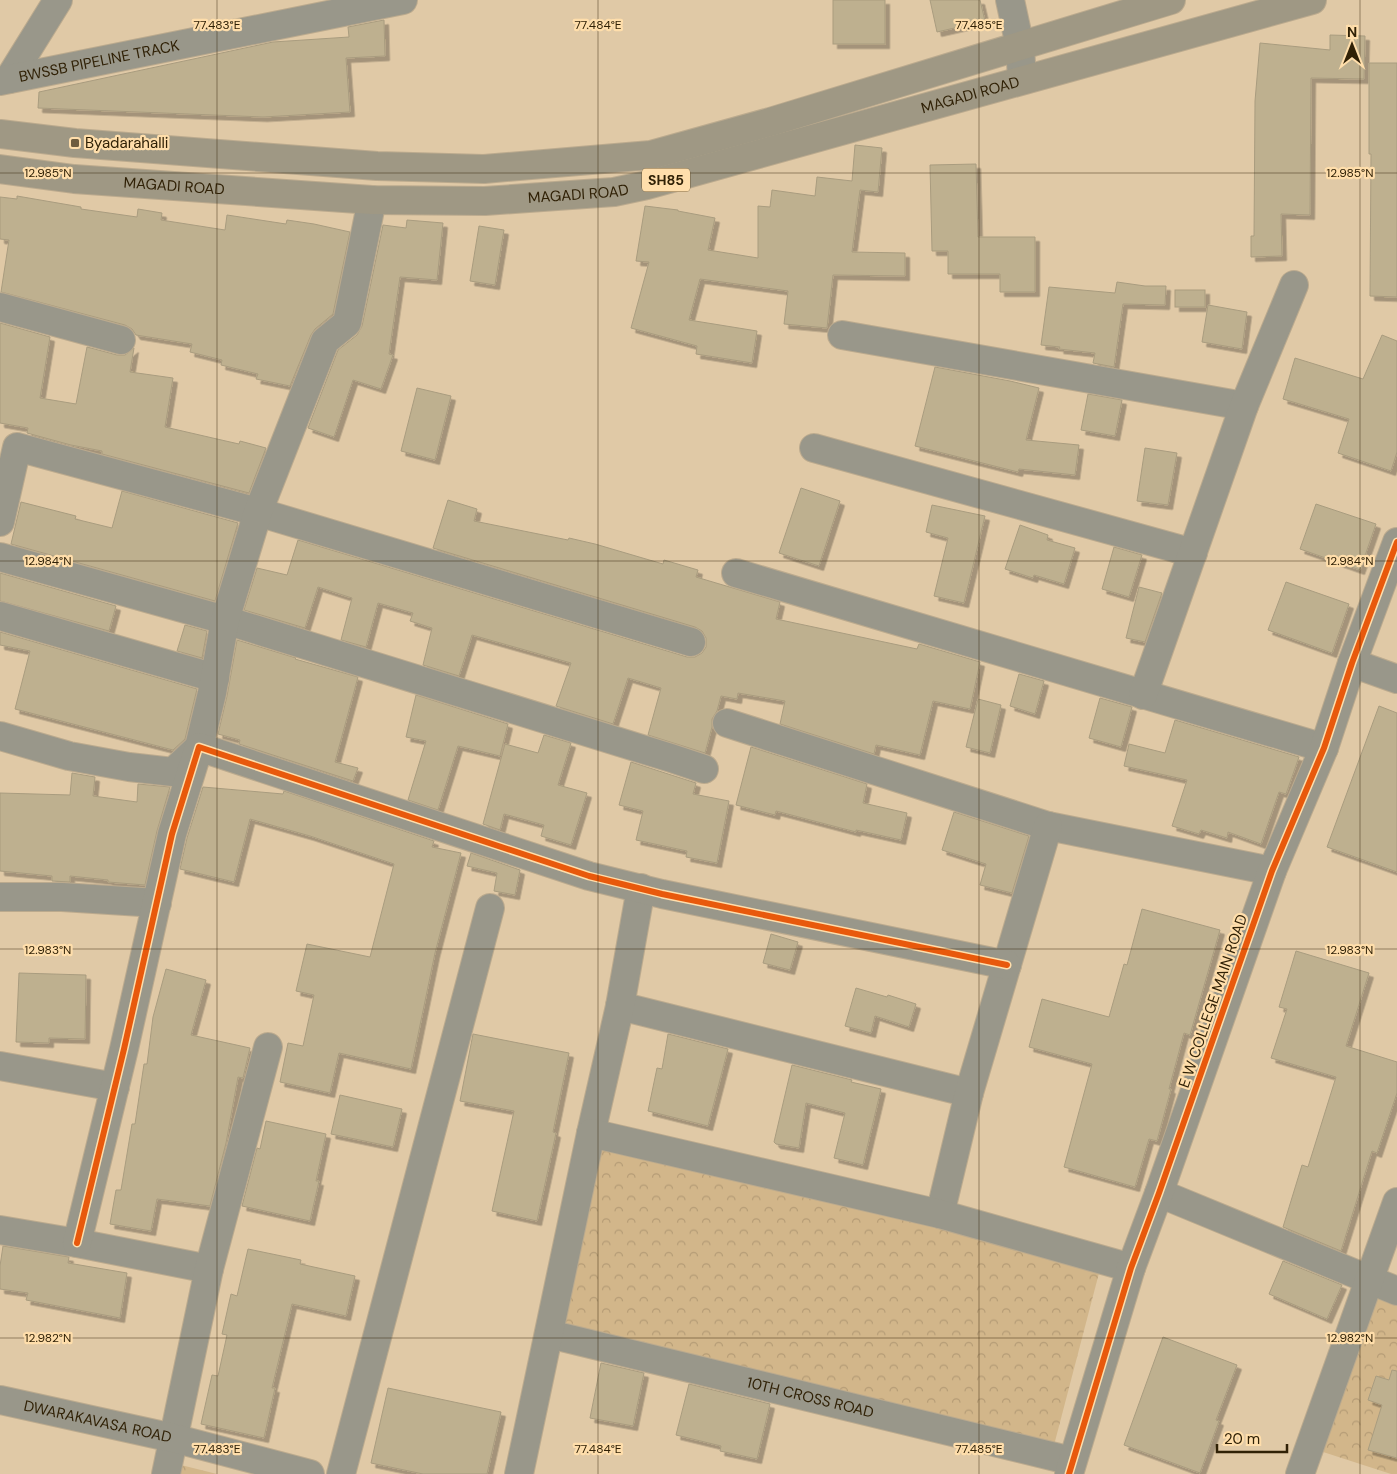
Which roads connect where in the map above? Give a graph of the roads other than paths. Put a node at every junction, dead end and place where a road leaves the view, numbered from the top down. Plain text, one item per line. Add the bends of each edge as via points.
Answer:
1 (58, 0) edge
2 (403, 0) edge
3 (1010, 0) edge
4 (1171, 0) edge
5 (1312, 0) edge
6 (1020, 46) junction
7 (5, 80) edge
8 (1022, 80) junction
9 (0, 134) edge
10 (0, 169) edge
11 (372, 200) junction
12 (1294, 285) dead end
13 (0, 307) edge
14 (842, 335) dead end
15 (121, 340) dead end
16 (1244, 406) junction
17 (814, 448) dead end
18 (258, 512) junction
19 (0, 522) edge
20 (1397, 542) edge
21 (1193, 553) junction
22 (0, 557) edge
23 (736, 573) dead end
24 (0, 616) edge
25 (226, 620) junction
26 (691, 642) dead end
27 (1352, 663) junction
28 (215, 678) junction
29 (1397, 679) edge
30 (1143, 695) junction
31 (727, 723) dead end
32 (0, 736) edge
33 (199, 747) junction
34 (1324, 748) junction
35 (704, 769) dead end
36 (1048, 826) junction
37 (1272, 871) junction
38 (641, 888) junction
39 (0, 897) edge
40 (156, 903) junction
41 (490, 908) dead end
42 (1008, 965) junction
43 (620, 1006) junction
44 (268, 1047) dead end
45 (0, 1066) edge
46 (115, 1087) junction
47 (969, 1093) junction
48 (591, 1133) junction
49 (1159, 1193) junction
50 (1397, 1202) edge
51 (940, 1214) junction
52 (0, 1230) edge
53 (77, 1243) junction
54 (1131, 1268) junction
55 (209, 1269) junction
56 (1369, 1280) junction
57 (1397, 1291) edge
58 (549, 1334) junction
59 (0, 1400) edge
60 (173, 1438) junction
61 (1070, 1468) edge
62 (166, 1474) edge
63 (310, 1474) edge
64 (341, 1474) edge
65 (519, 1474) edge
66 (1300, 1474) edge

1 - 7 street
2 - 7 street, BWSSB PIPELINE TRACK
3 - 6 street
4 - 6 main road, MAGADI ROAD / SH85
5 - 8 main road, MAGADI ROAD / SH85
6 - 8 street
6 - 9 main road, MAGADI ROAD / SH85 via 651,155 484,169 377,166 75,144
8 - 11 main road, MAGADI ROAD / SH85 via 614,192 485,201
10 - 11 main road, MAGADI ROAD / SH85 via 74,179
11 - 18 street via 347,323 324,341
12 - 16 street
13 - 15 street
14 - 16 street
16 - 21 street
17 - 21 street
18 - 19 street via 18,447
18 - 25 street
18 - 26 street
20 - 27 street, E W COLLEGE MAIN ROAD
21 - 30 street
22 - 25 street
23 - 30 street
24 - 28 street
25 - 28 street
25 - 35 street
27 - 29 street
27 - 34 street, E W COLLEGE MAIN ROAD
28 - 33 street
30 - 34 street
31 - 36 street
32 - 33 street via 69,756 172,772
33 - 38 street via 589,876
33 - 40 street via 172,834
34 - 37 street, E W COLLEGE MAIN ROAD
36 - 37 street
36 - 42 street
37 - 49 street, E W COLLEGE MAIN ROAD
38 - 42 street
38 - 43 street
39 - 40 street
40 - 46 street
41 - 64 street
42 - 47 street
43 - 47 street
43 - 48 street
44 - 55 street
45 - 46 street
46 - 53 street
47 - 51 street
48 - 51 street
48 - 58 street
49 - 54 street, E W COLLEGE MAIN ROAD
49 - 56 street
50 - 56 street
51 - 54 street
52 - 53 street
53 - 55 street
54 - 61 street, E W COLLEGE MAIN ROAD
55 - 60 street
56 - 57 street
56 - 66 street
58 - 61 street, 10TH CROSS ROAD
58 - 65 street
59 - 60 street, DWARAKAVASA ROAD
60 - 62 street
60 - 63 street, DWARAKAVASA ROAD

